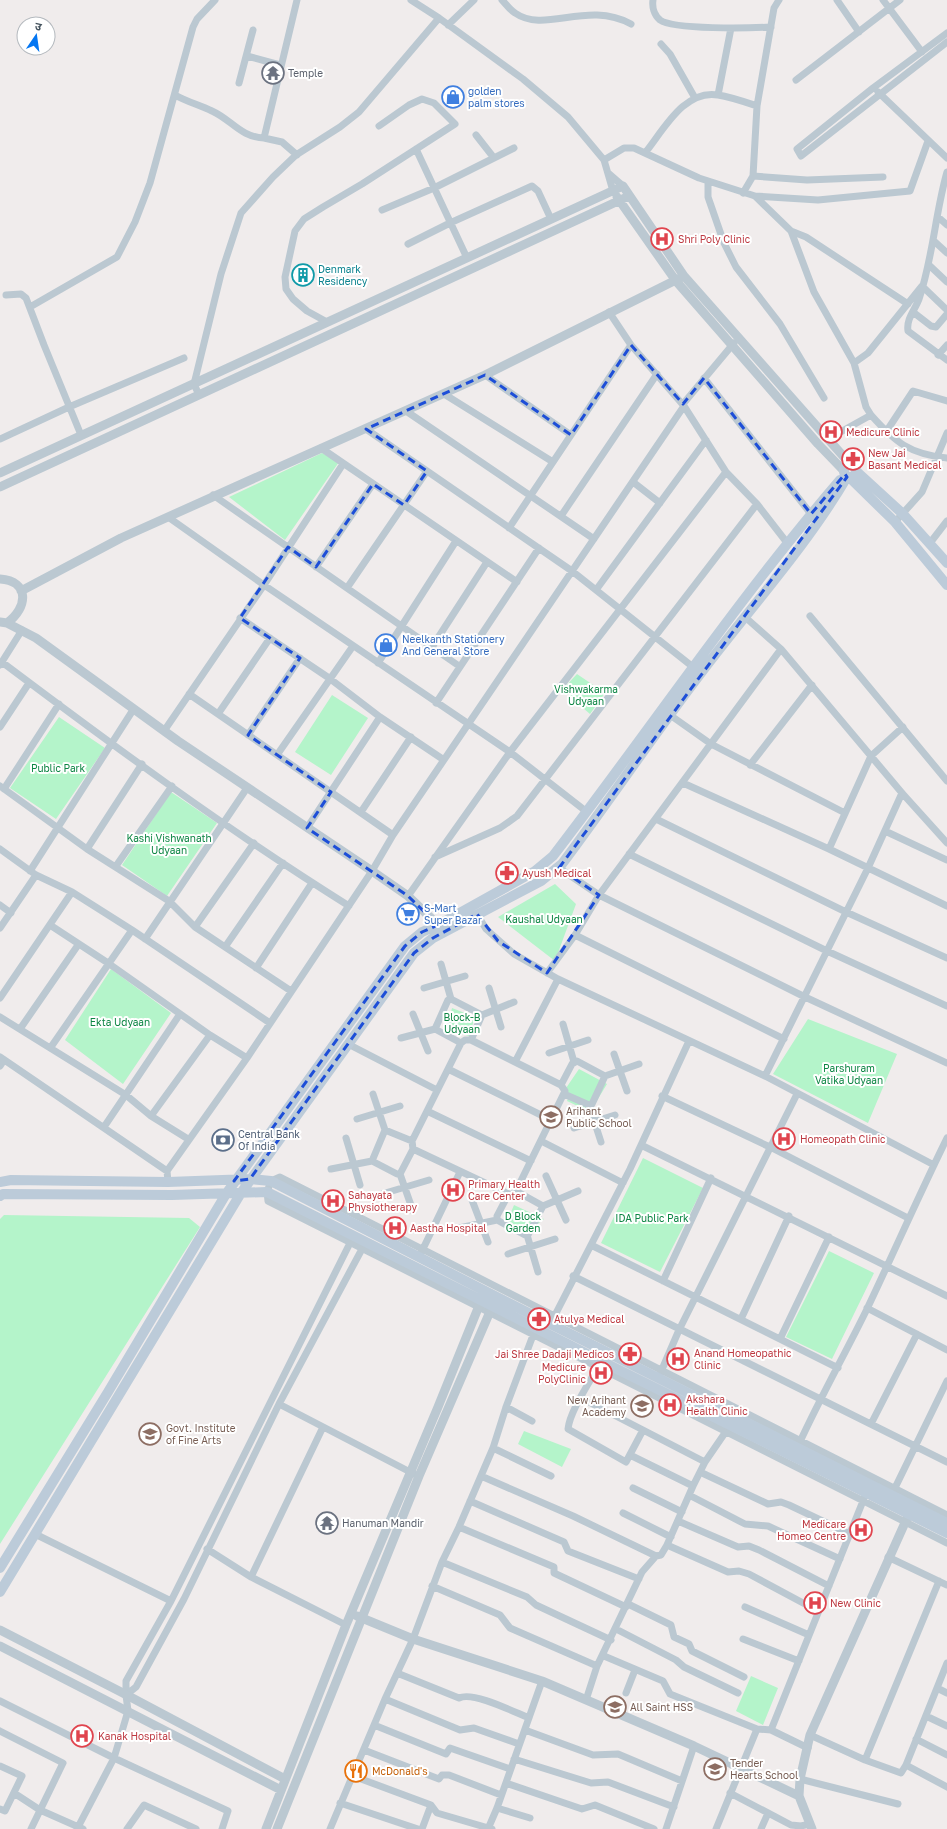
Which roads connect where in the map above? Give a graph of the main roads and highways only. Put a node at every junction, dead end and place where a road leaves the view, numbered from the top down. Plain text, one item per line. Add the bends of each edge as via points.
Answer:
1 (849, 473) junction
2 (947, 563) edge
3 (947, 585) edge
4 (250, 1180) junction
5 (234, 1181) junction
6 (0, 1182) edge
7 (240, 1193) junction
8 (226, 1194) junction
9 (0, 1196) edge
10 (481, 1299) junction
11 (493, 1305) junction
12 (730, 1424) junction
13 (891, 1495) junction
14 (909, 1514) junction
15 (947, 1523) edge
16 (947, 1533) edge
17 (0, 1568) edge
18 (0, 1592) edge

1 - 2 main road via 903,514
1 - 3 main road
1 - 4 main road via 835,498 670,715 559,868 541,881 433,938 414,953
1 - 5 main road via 811,514 692,667 553,856 535,871 422,932 405,946
4 - 5 main road
4 - 7 main road
4 - 10 main road via 271,1182 421,1254
5 - 6 main road
5 - 8 main road
7 - 8 main road
7 - 10 main road via 267,1192
7 - 18 main road
8 - 9 main road
8 - 17 main road
10 - 11 main road
11 - 12 main road via 600,1364
11 - 12 main road via 552,1320 660,1374
12 - 13 main road via 799,1444
12 - 13 main road via 865,1496
13 - 14 main road
14 - 15 main road
14 - 16 main road

